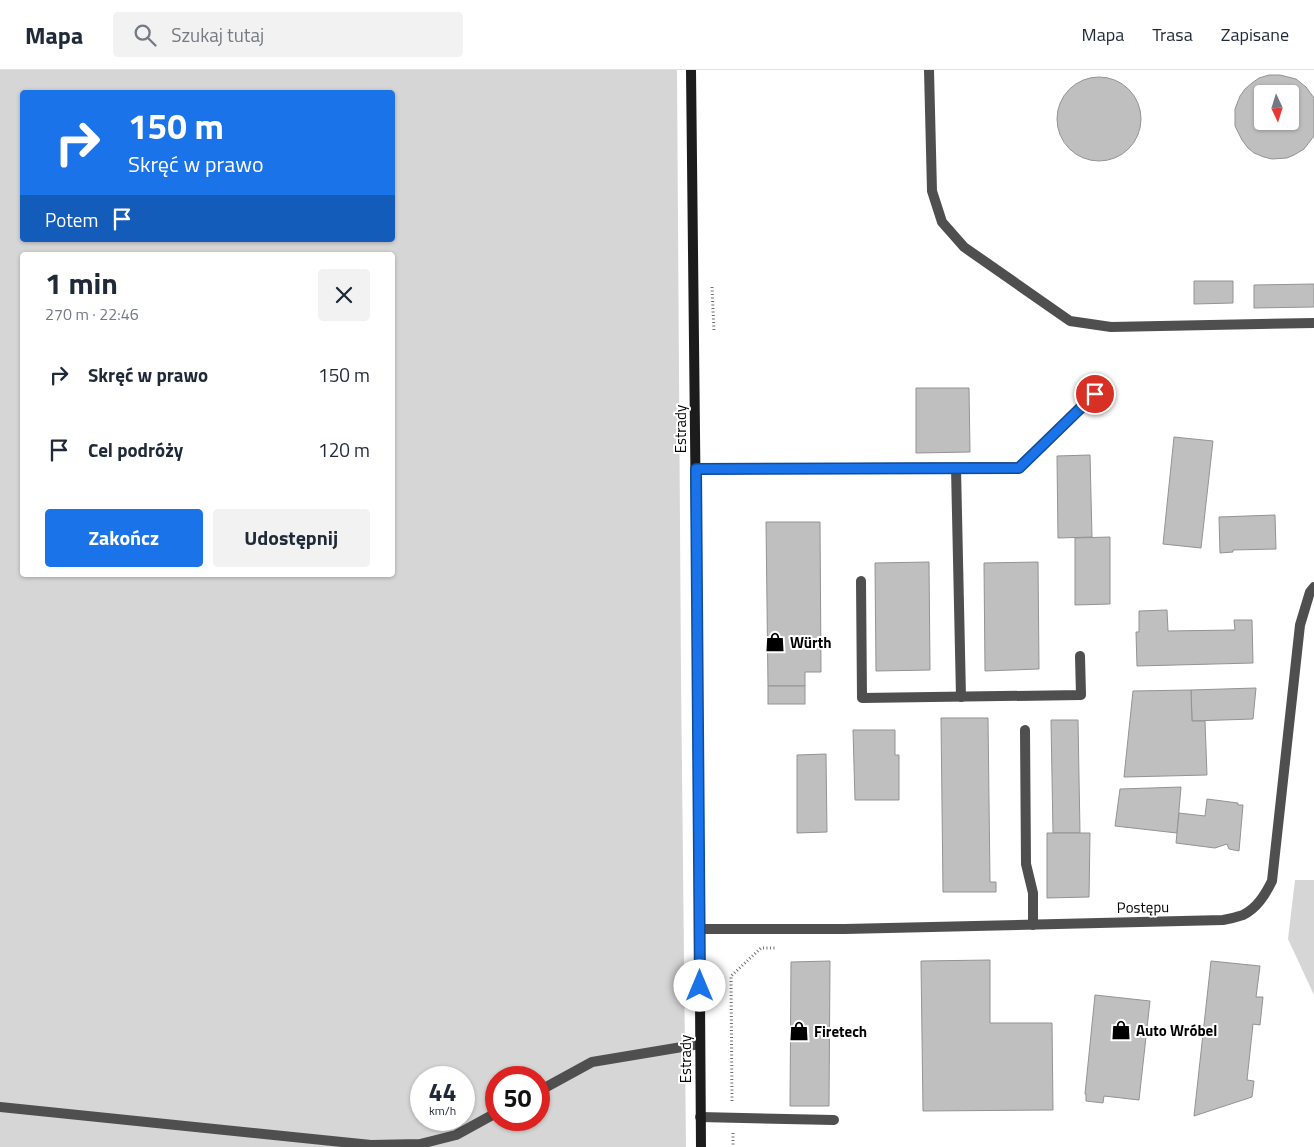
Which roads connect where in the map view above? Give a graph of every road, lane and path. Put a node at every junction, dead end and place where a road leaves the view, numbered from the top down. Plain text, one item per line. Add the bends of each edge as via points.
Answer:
1 (691, 70) edge
2 (929, 70) edge
3 (1314, 323) edge
4 (1095, 394) dead end
5 (956, 468) junction
6 (696, 469) junction
7 (861, 581) dead end
8 (1314, 587) edge
9 (1080, 656) dead end
10 (960, 697) junction
11 (1025, 730) dead end
12 (1033, 925) junction
13 (700, 929) junction
14 (780, 948) dead end
15 (700, 1044) junction
16 (550, 1085) edge
17 (0, 1107) edge
18 (700, 1117) junction
19 (733, 1117) junction
20 (485, 1120) edge
21 (834, 1120) dead end
22 (701, 1147) edge
23 (733, 1147) edge

1 - 6 main road, Estrady
2 - 3 street via 932,191 942,222 964,247 1070,321 1111,327
4 - 5 street via 1019,468
5 - 6 street
5 - 10 street
6 - 13 main road, Estrady
7 - 10 street via 862,698
8 - 12 street, Postępu via 1300,625 1272,881 1264,897 1243,915 1223,920
9 - 10 street via 1081,695
11 - 12 street via 1026,864 1033,894
12 - 13 street, Postępu via 845,930
13 - 15 main road, Estrady
14 - 19 path via 762,948 731,976
15 - 16 street via 592,1062
15 - 18 main road, Estrady
17 - 20 street via 371,1145 420,1144 456,1135
18 - 19 street
18 - 22 main road, Estrady
19 - 21 street
19 - 23 path

